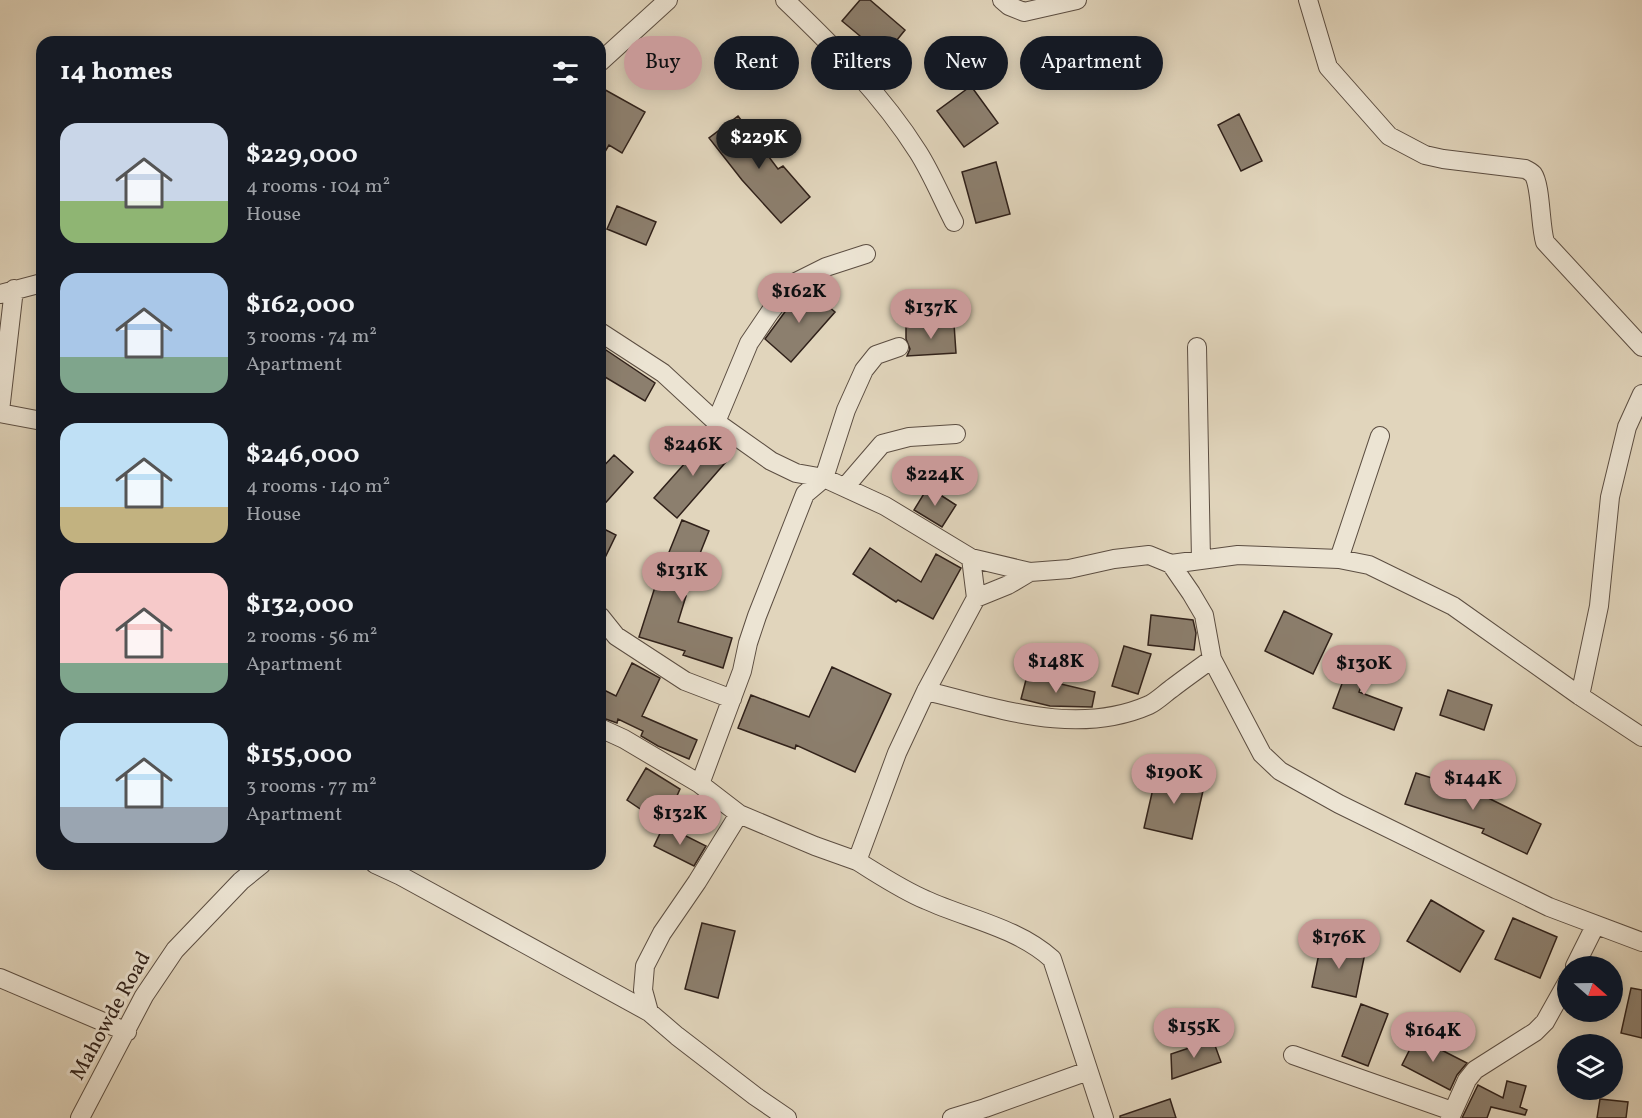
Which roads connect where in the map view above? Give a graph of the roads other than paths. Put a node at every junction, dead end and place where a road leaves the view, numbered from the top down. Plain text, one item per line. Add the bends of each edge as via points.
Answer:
1 (669, 0) edge
2 (785, 0) edge
3 (1002, 0) edge
4 (1077, 0) edge
5 (1308, 0) edge
6 (606, 57) edge
7 (954, 222) dead end
8 (866, 254) dead end
9 (36, 284) edge
10 (7, 291) edge
11 (606, 336) edge
12 (1642, 346) edge
13 (899, 347) dead end
14 (1197, 347) dead end
15 (1642, 394) edge
16 (0, 412) edge
17 (36, 420) edge
18 (716, 422) junction
19 (1635, 430) edge
20 (956, 434) dead end
21 (1380, 436) dead end
22 (824, 478) junction
23 (845, 487) junction
24 (971, 558) junction
25 (1339, 559) junction
26 (1201, 560) junction
27 (1171, 564) junction
28 (1030, 572) junction
29 (976, 598) junction
30 (606, 624) edge
31 (1212, 659) junction
32 (926, 691) junction
33 (1580, 696) junction
34 (732, 699) junction
35 (606, 731) edge
36 (1642, 737) edge
37 (700, 784) junction
38 (740, 814) junction
39 (857, 861) junction
40 (255, 870) edge
41 (388, 870) edge
42 (1595, 926) junction
43 (1642, 942) edge
44 (1580, 956) edge
45 (0, 978) edge
46 (1557, 1001) edge
47 (649, 1012) junction
48 (127, 1032) junction
49 (1293, 1055) dead end
50 (1088, 1071) junction
51 (1451, 1114) edge
52 (80, 1118) edge
53 (787, 1118) edge
54 (952, 1118) edge
55 (1104, 1118) edge

1 - 6 street
2 - 7 street via 878,97 918,153
3 - 4 street via 1024,12
5 - 12 street via 1328,68 1389,136 1425,155 1533,173 1545,242
8 - 18 street via 792,284 749,343
9 - 10 street
10 - 16 street
11 - 18 street via 663,373
13 - 22 street via 876,355 864,370
14 - 26 street
15 - 19 street
16 - 17 street
18 - 22 street via 771,461 796,473
19 - 33 street via 1610,497 1599,606
20 - 23 street via 909,437 882,444
21 - 25 street
22 - 23 street
22 - 34 street via 805,494 757,616
23 - 24 street via 885,506
24 - 28 street
24 - 29 street
25 - 26 street via 1238,555
25 - 33 street via 1369,564 1454,606
26 - 27 street
27 - 28 street via 1149,555
27 - 31 street via 1204,615
28 - 29 street
29 - 32 street
30 - 34 street via 616,636 685,681
31 - 32 street via 1151,704 1082,720 1002,710
31 - 42 street via 1262,754 1280,771 1339,804
32 - 39 street via 897,753
33 - 36 street
34 - 37 street
35 - 37 street
37 - 38 street
38 - 39 street
38 - 47 street via 662,933 645,966 643,990
39 - 50 street via 900,888 1015,934 1045,952 1052,959
40 - 48 street, Mahowde Road via 175,950 144,996
41 - 47 street
42 - 43 street
42 - 44 street
45 - 48 street
46 - 51 street via 1535,1032 1475,1070
47 - 53 street
48 - 52 street, Mahowde Road
49 - 51 street
50 - 54 street
50 - 55 street

